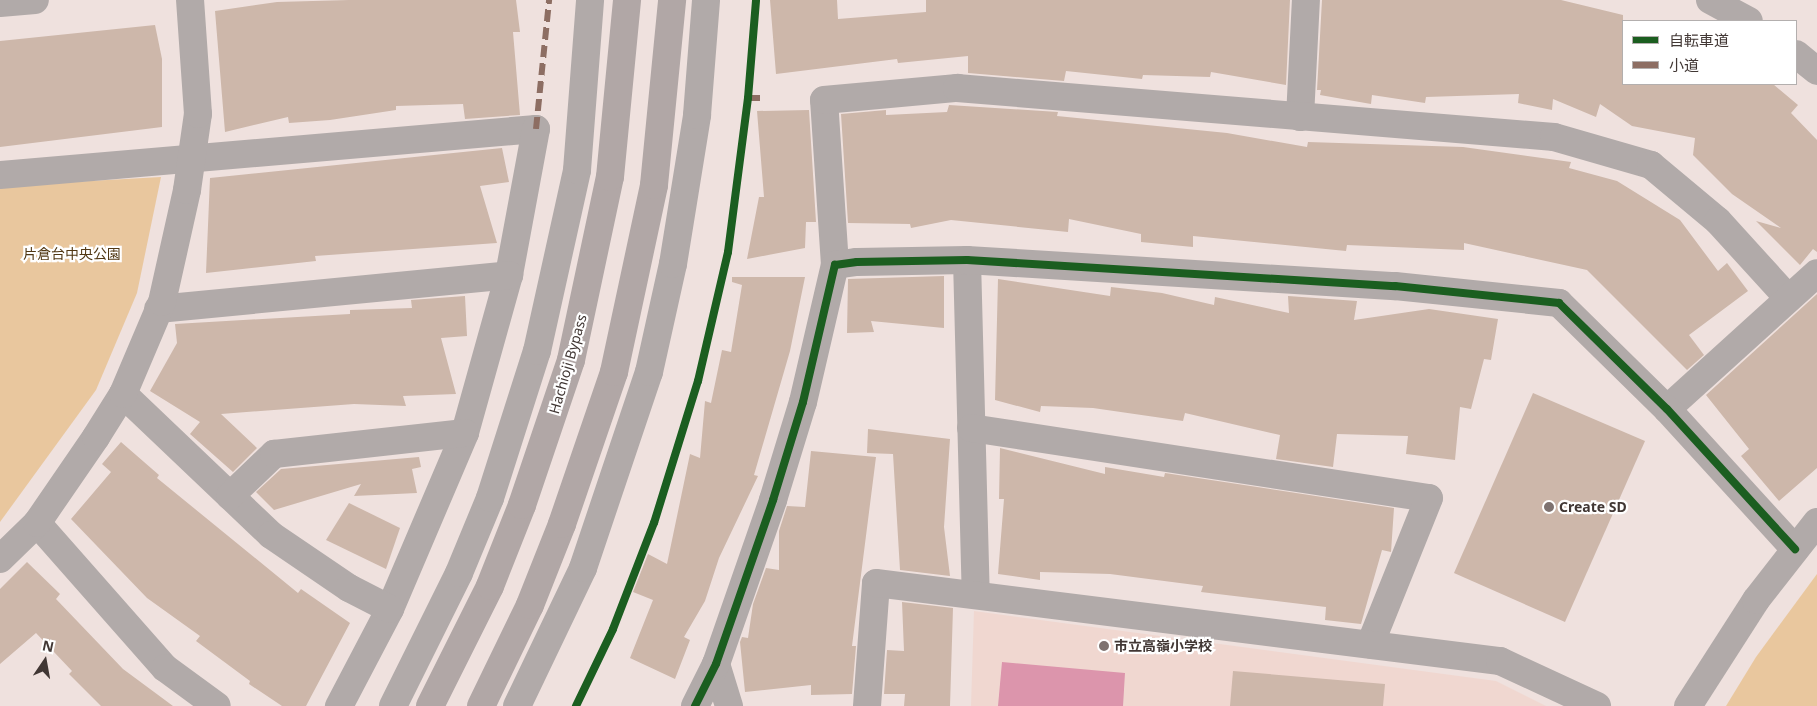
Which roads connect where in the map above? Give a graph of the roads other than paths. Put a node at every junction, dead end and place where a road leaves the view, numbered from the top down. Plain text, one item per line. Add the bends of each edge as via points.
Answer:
1 (35, 0) edge
2 (190, 0) edge
3 (590, 0) edge
4 (627, 0) edge
5 (672, 0) edge
6 (706, 0) edge
7 (1306, 0) edge
8 (1710, 0) edge
9 (0, 3) edge
10 (1747, 20) edge
11 (1797, 55) edge
12 (1817, 71) edge
13 (1300, 117) junction
14 (192, 160) junction
15 (0, 175) edge
16 (967, 260) junction
17 (835, 265) junction
18 (1817, 273) edge
19 (509, 275) junction
20 (1788, 298) junction
21 (158, 309) junction
22 (123, 394) junction
23 (1667, 409) junction
24 (972, 428) junction
25 (465, 433) junction
26 (230, 496) junction
27 (1817, 522) edge
28 (37, 523) junction
29 (1794, 549) junction
30 (0, 559) edge
31 (976, 595) junction
32 (390, 609) junction
33 (1370, 644) junction
34 (716, 664) junction
35 (218, 706) edge
36 (338, 706) edge
37 (393, 706) edge
38 (430, 706) edge
39 (481, 706) edge
40 (517, 706) edge
41 (695, 706) edge
42 (729, 706) edge
43 (867, 706) edge
44 (1597, 706) edge
45 (1688, 706) edge

1 - 9 street
2 - 14 street via 198,86
3 - 37 street via 577,170 538,351 490,498 459,572
4 - 38 highway, Hachioji Bypass via 610,178 571,360 522,506 490,586
5 - 39 highway via 654,185 614,372 562,524 530,605
6 - 40 street via 697,115 673,264 649,372 583,568
7 - 13 street
8 - 10 street
11 - 12 street
13 - 17 street via 957,88 824,100
13 - 20 street via 1554,137 1651,165 1718,221
14 - 15 street
14 - 19 street via 536,129
14 - 21 street
16 - 17 street
16 - 23 street via 1395,286 1559,303
16 - 24 street
17 - 34 street via 798,420
18 - 20 street
19 - 21 street
19 - 25 street
20 - 23 street
21 - 22 street
22 - 26 street
22 - 28 street
23 - 29 street
24 - 31 street
24 - 33 street via 1429,498
25 - 26 street via 274,454
25 - 32 street
26 - 32 street via 310,563
27 - 29 street
28 - 30 street
28 - 35 street via 165,668
29 - 45 street via 1780,573 1756,600
31 - 33 street
31 - 43 street via 876,583
32 - 36 street
33 - 44 street via 1500,661
34 - 41 street
34 - 42 street

